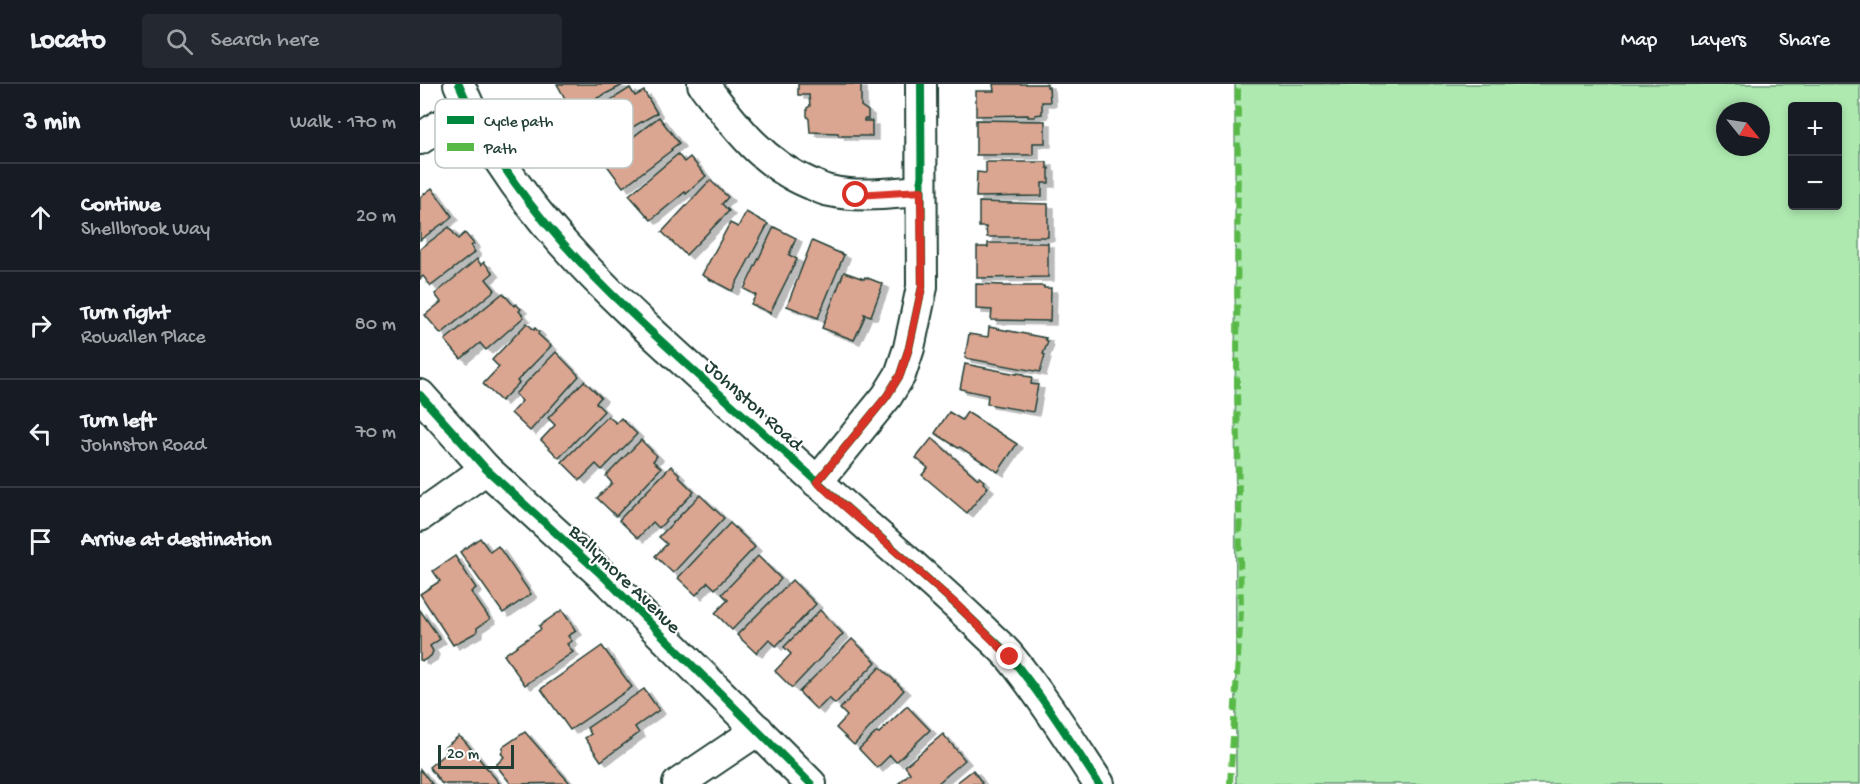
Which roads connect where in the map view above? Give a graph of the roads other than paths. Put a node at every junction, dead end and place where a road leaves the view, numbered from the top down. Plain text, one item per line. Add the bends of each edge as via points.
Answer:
1 (459, 84) edge
2 (703, 84) edge
3 (921, 84) edge
4 (466, 99) edge
5 (435, 129) edge
6 (420, 139) edge
7 (505, 168) edge
8 (921, 191) junction
9 (420, 395) edge
10 (486, 469) junction
11 (817, 482) junction
12 (420, 516) edge
13 (758, 730) junction
14 (678, 784) edge
15 (811, 784) edge
16 (1098, 784) edge

1 - 4 street, Johnston Road
2 - 8 street via 762,155 795,177 828,191 856,195
3 - 8 street
5 - 6 street
7 - 11 street, Johnston Road via 570,252
8 - 11 street via 922,287 900,375
9 - 10 street, Ballymore Avenue
10 - 12 street
10 - 13 street, Ballymore Avenue via 604,577
11 - 16 street, Johnston Road via 1010,657
13 - 14 street
13 - 15 street, Ballymore Avenue

